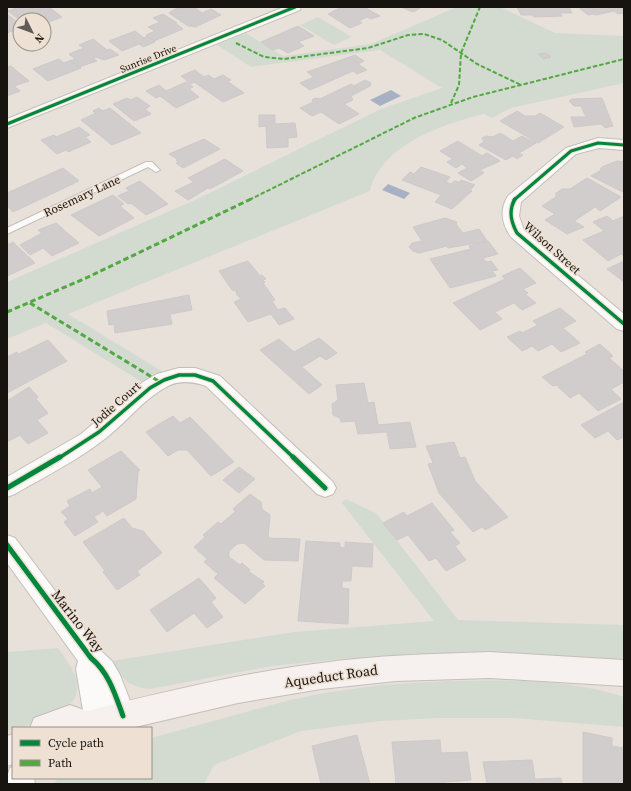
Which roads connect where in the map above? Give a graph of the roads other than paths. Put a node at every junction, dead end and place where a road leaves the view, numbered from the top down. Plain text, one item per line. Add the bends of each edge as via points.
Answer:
1 (295, 7) edge
2 (7, 124) edge
3 (624, 145) edge
4 (156, 170) dead end
5 (7, 231) edge
6 (624, 324) edge
7 (7, 488) edge
8 (325, 488) dead end
9 (7, 545) edge
10 (624, 673) edge
11 (98, 723) edge
12 (47, 727) edge

1 - 2 street, Sunrise Drive
3 - 6 street, Wilson Street via 598,144 571,151 514,200 510,207 510,215 518,233
4 - 5 lane, Rosemary Lane via 149,164
7 - 8 street, Jodie Court via 100,432 148,389 178,375 191,374 203,376 213,382
9 - 11 street, Marino Way via 91,658 89,669
10 - 11 main road, Aqueduct Road via 490,665 396,668 313,677 238,690
11 - 12 main road via 70,719

